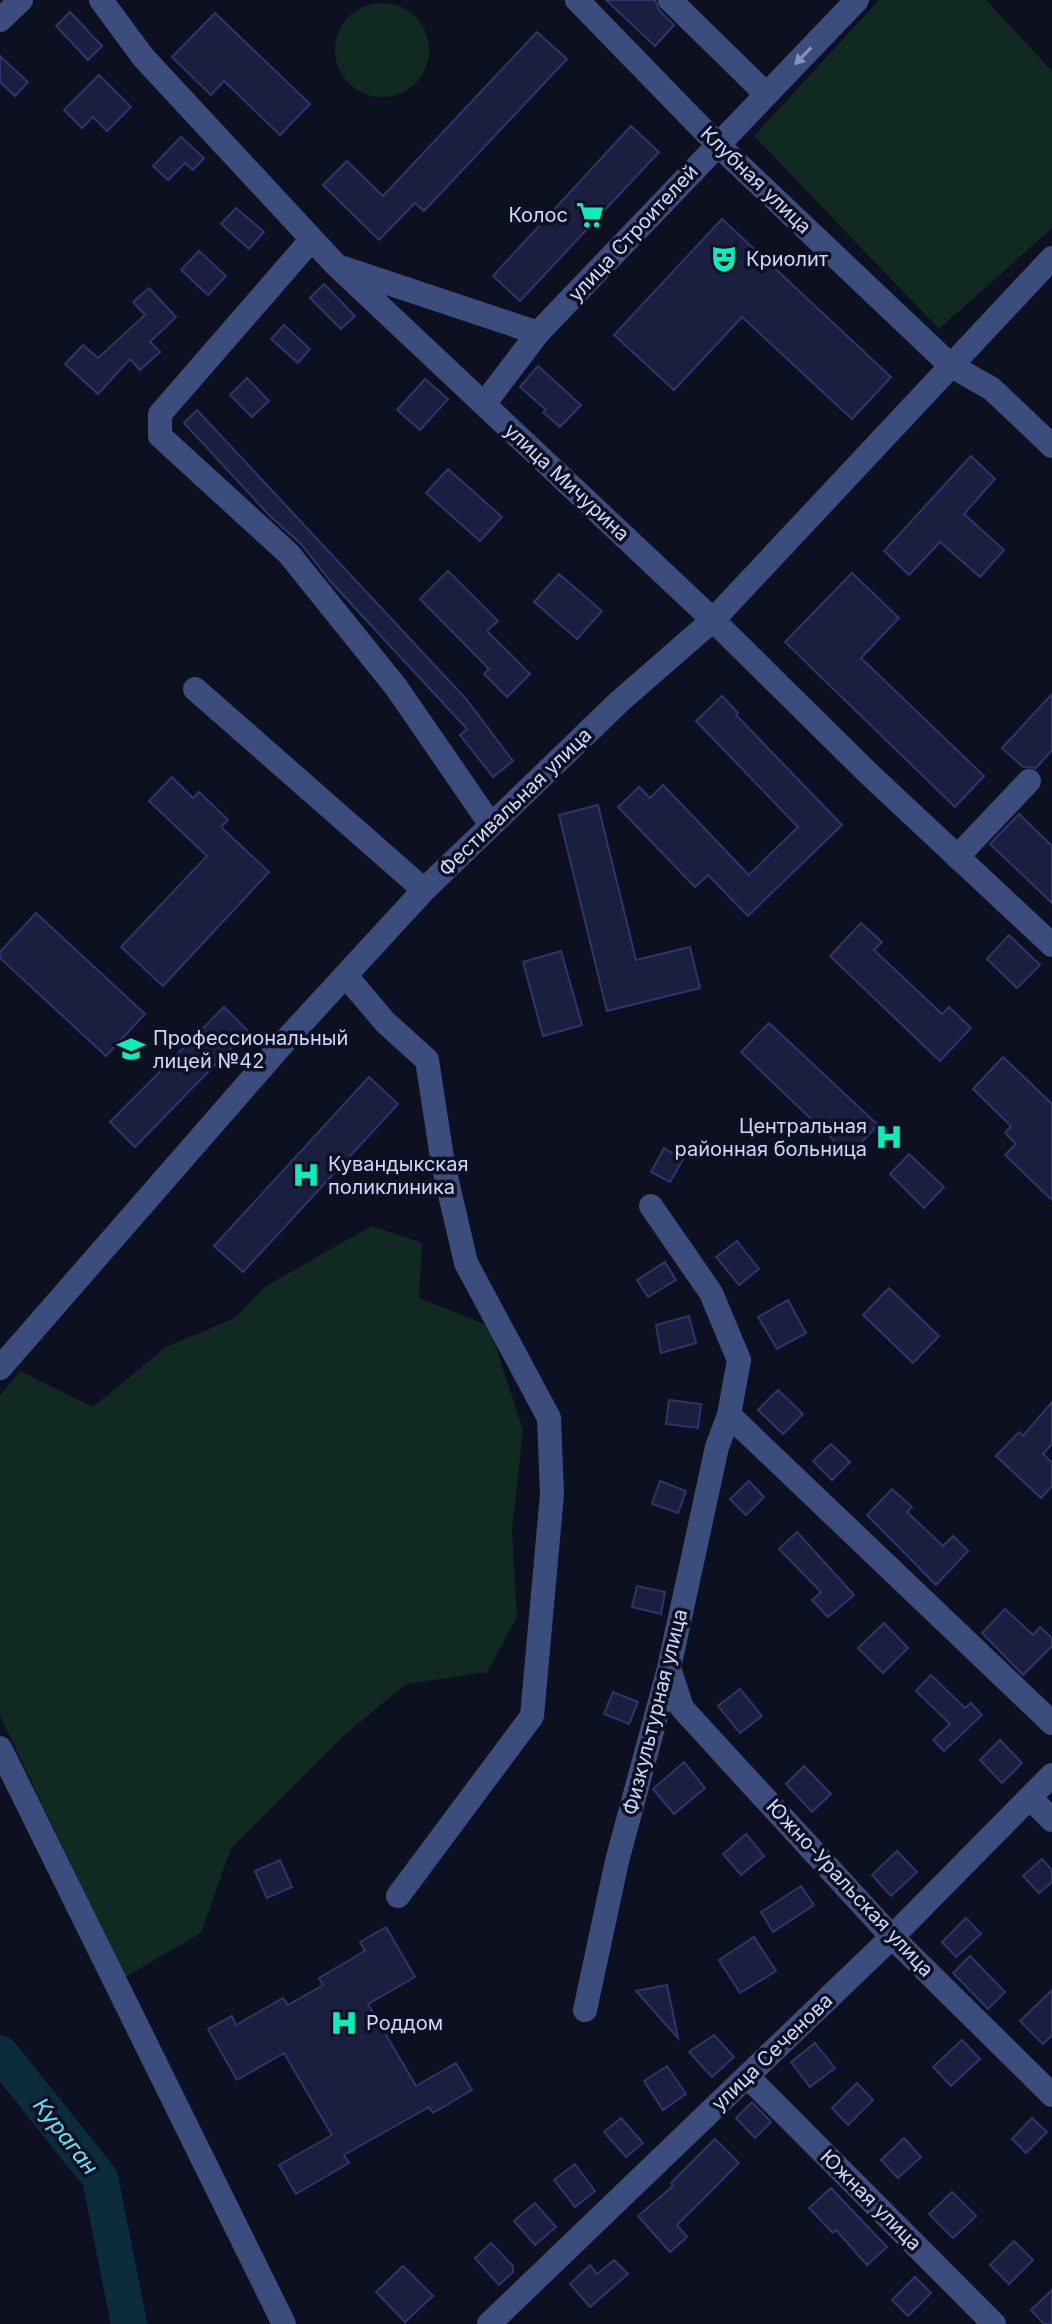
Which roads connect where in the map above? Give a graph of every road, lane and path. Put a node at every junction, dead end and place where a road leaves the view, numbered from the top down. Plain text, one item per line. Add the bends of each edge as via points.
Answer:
1 (21, 0) edge
2 (101, 0) edge
3 (577, 0) edge
4 (670, 0) edge
5 (857, 0) edge
6 (0, 20) edge
7 (766, 94) junction
8 (717, 144) junction
9 (312, 239) junction
10 (1052, 258) edge
11 (336, 265) junction
12 (538, 333) junction
13 (950, 365) junction
14 (484, 404) junction
15 (1052, 446) edge
16 (713, 620) junction
17 (195, 689) dead end
18 (1029, 781) dead end
19 (491, 825) junction
20 (957, 857) junction
21 (424, 890) junction
22 (1052, 945) edge
23 (346, 976) junction
24 (651, 1206) dead end
25 (0, 1368) edge
26 (729, 1415) junction
27 (669, 1668) junction
28 (1052, 1723) edge
29 (0, 1748) edge
30 (1052, 1775) edge
31 (1030, 1798) junction
32 (1052, 1820) edge
33 (398, 1896) dead end
34 (892, 1937) junction
35 (585, 2010) dead end
36 (747, 2076) junction
37 (1052, 2095) edge
38 (284, 2324) edge
39 (489, 2324) edge
40 (994, 2324) edge

1 - 6 street
2 - 9 street, улица Мичурина via 143,57
3 - 8 street, Клубная улица
4 - 7 street
5 -> 7 street, улица Строителей
7 - 8 street, улица Строителей
8 - 12 street, улица Строителей
8 - 13 street, Клубная улица
9 - 11 street, улица Мичурина
9 - 19 street via 160,414 160,436 289,554 396,687
10 - 13 street, Фестивальная улица
11 - 12 street
11 - 14 street, улица Мичурина
12 - 14 street, улица Строителей
13 - 15 street, Клубная улица via 992,389
13 - 16 street, Фестивальная улица
14 - 16 street, улица Мичурина
16 - 19 street, Фестивальная улица
16 - 20 street, улица Мичурина
17 - 21 street
18 - 20 street
19 - 21 street, Фестивальная улица
20 - 22 street, улица Мичурина
21 - 23 street, Фестивальная улица
23 - 25 street, Фестивальная улица
23 - 33 street via 427,1060 466,1263 549,1418 552,1494 532,1716
24 - 26 street, Физкультурная улица via 711,1293 739,1360
26 - 27 street, Физкультурная улица via 717,1447
26 - 28 street
27 - 34 street, Южно-Уральская улица via 682,1708
27 - 35 street, Физкультурная улица via 617,1861
29 - 38 street
30 - 31 street, улица Сеченова
31 - 32 street
31 - 34 street, улица Сеченова
34 - 36 street, улица Сеченова
34 - 37 street, Южно-Уральская улица
36 - 39 street, улица Сеченова
36 - 40 street, Южная улица

